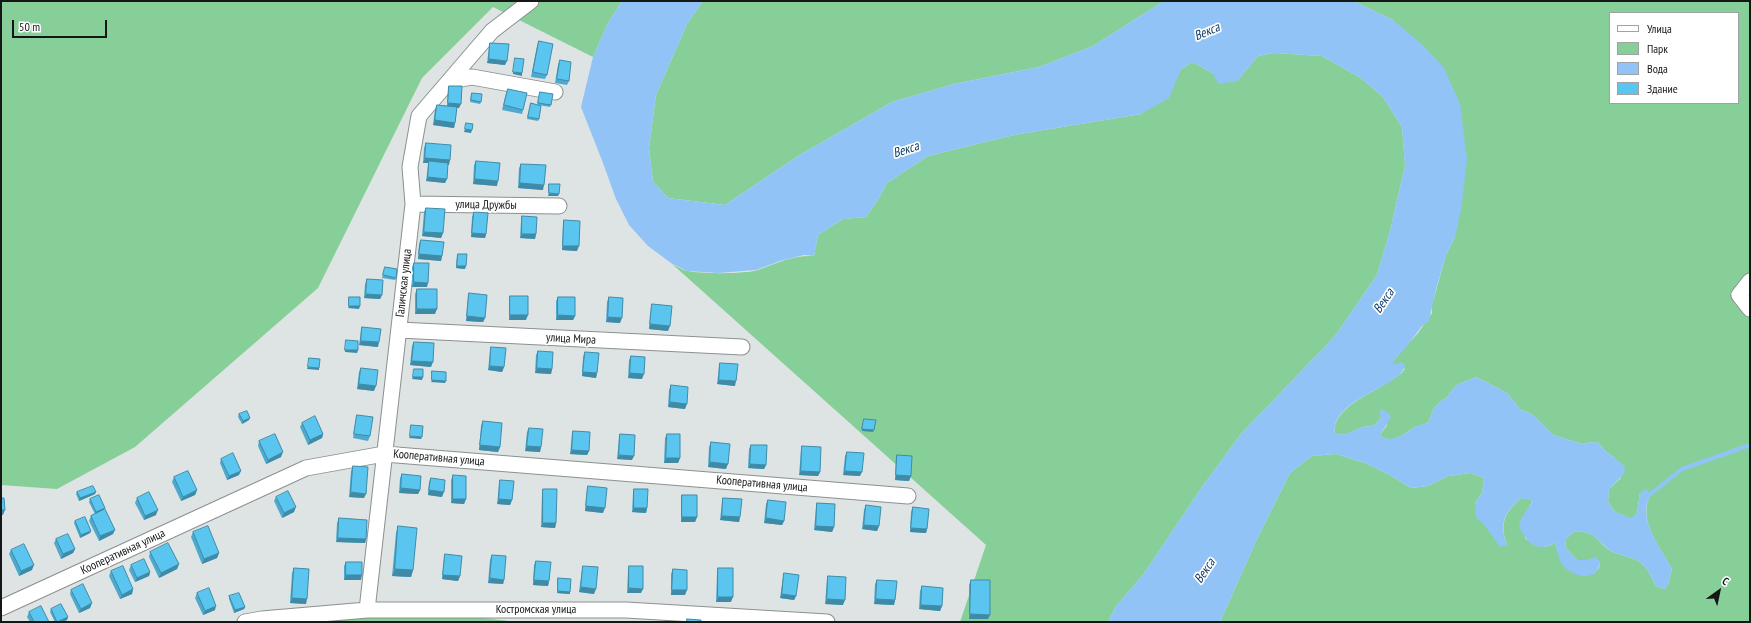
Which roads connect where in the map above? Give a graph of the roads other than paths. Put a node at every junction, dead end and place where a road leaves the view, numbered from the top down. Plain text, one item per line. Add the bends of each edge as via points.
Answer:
1 (531, 1) edge
2 (450, 81) junction
3 (555, 92) dead end
4 (413, 204) junction
5 (559, 206) dead end
6 (1750, 281) edge
7 (1750, 309) edge
8 (399, 330) junction
9 (742, 347) dead end
10 (384, 454) junction
11 (908, 496) dead end
12 (1, 608) edge
13 (367, 610) junction
14 (245, 622) edge
15 (827, 622) edge

1 - 2 street, Галичская улица via 492,31
2 - 3 street via 472,77
2 - 4 street, Галичская улица via 419,116 410,167
4 - 5 street, улица Дружбы
4 - 8 street, Галичская улица
6 - 7 street via 1739,295
8 - 9 street, улица Мира
8 - 10 street, Галичская улица
10 - 11 street, Кооперативная улица
10 - 12 street, Кооперативная улица via 306,468
10 - 13 street, Галичская улица
13 - 14 street, Костромская улица
13 - 15 street, Костромская улица via 626,610

